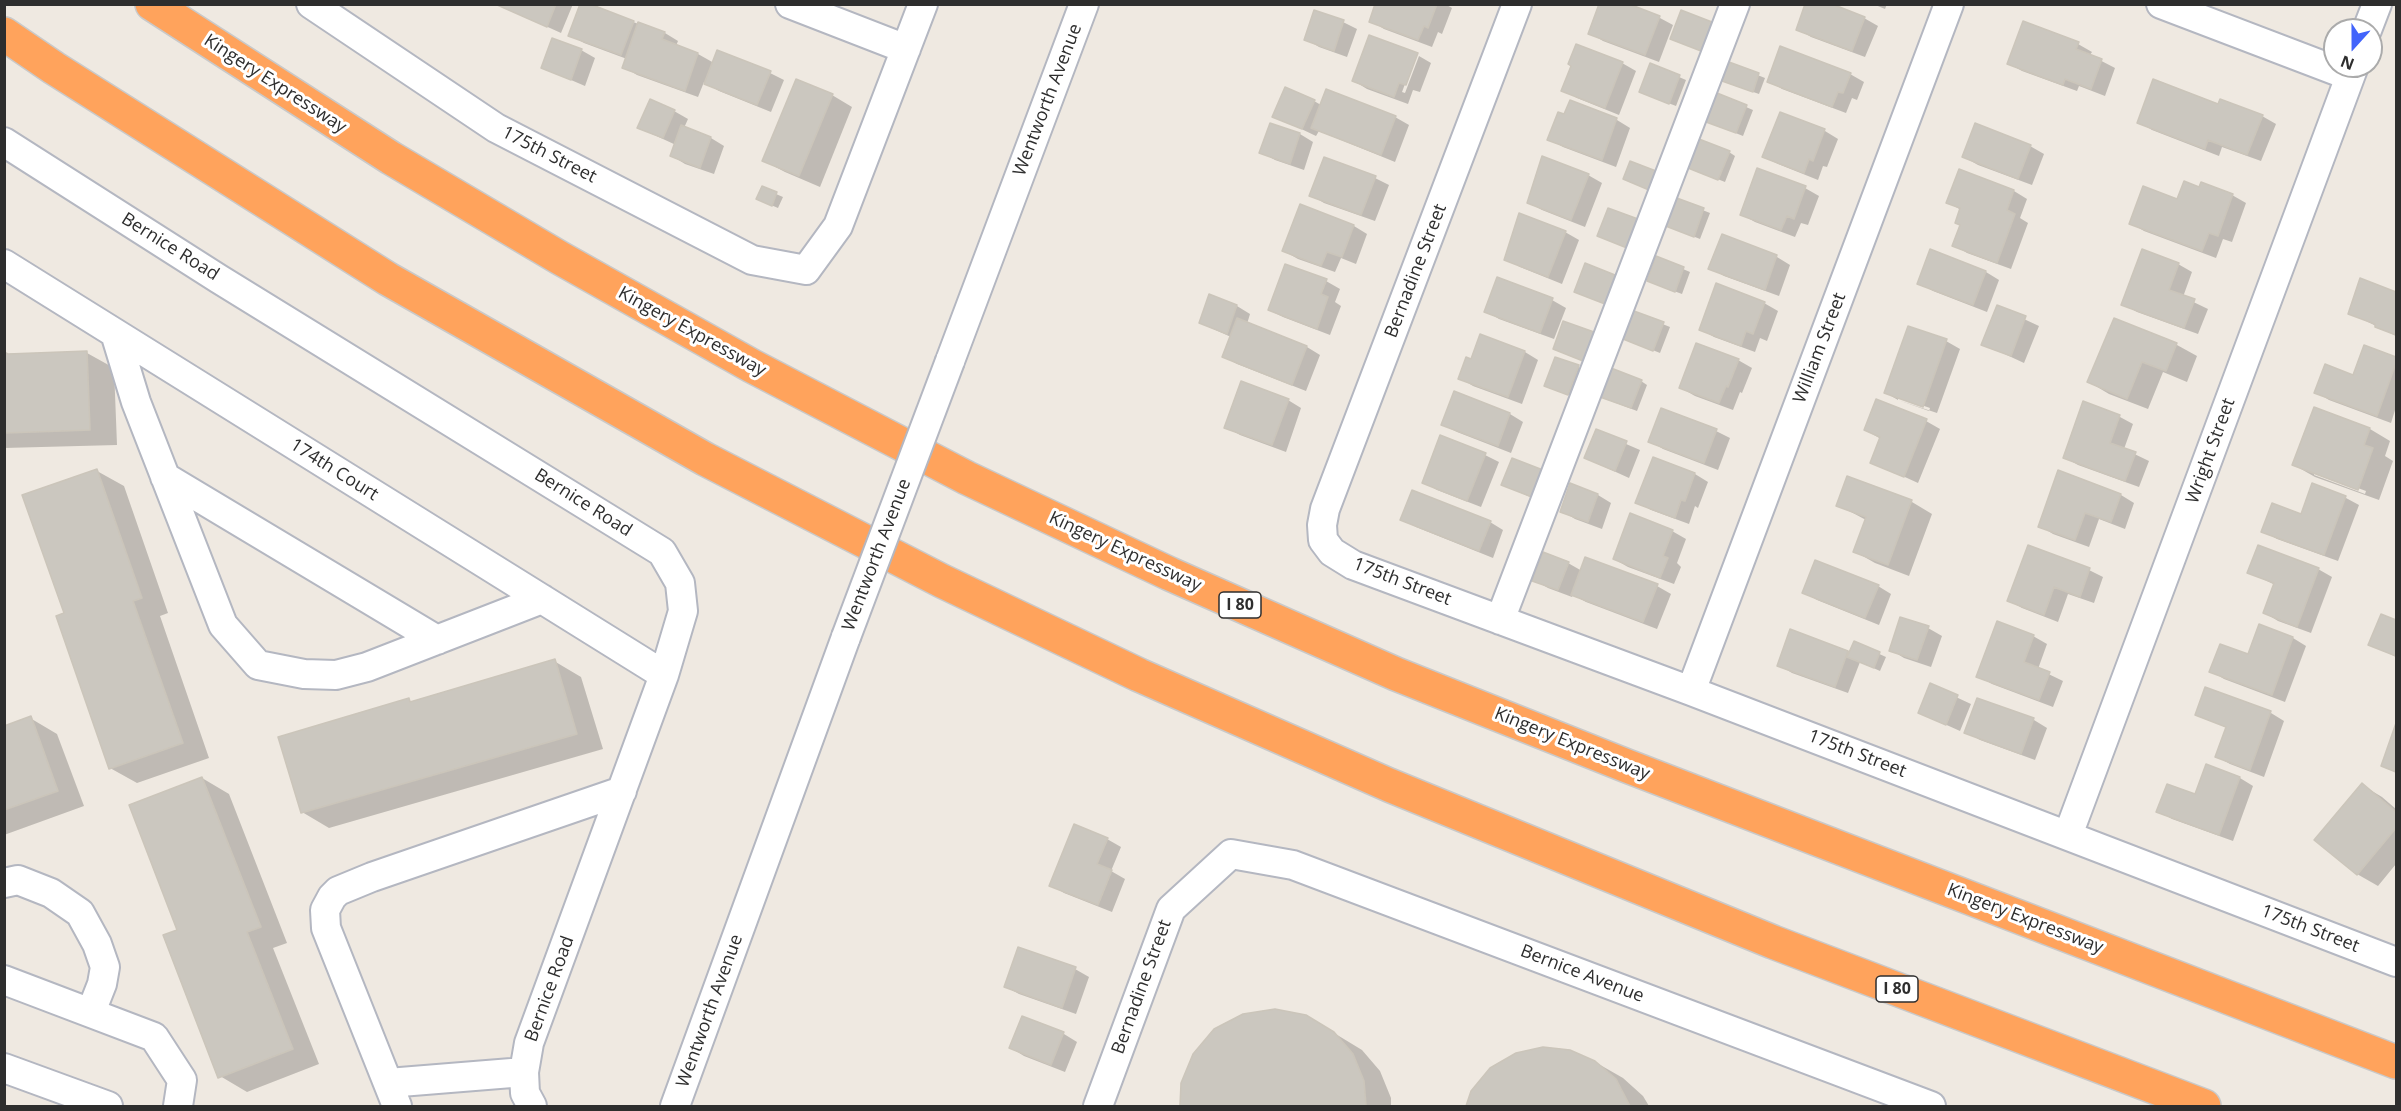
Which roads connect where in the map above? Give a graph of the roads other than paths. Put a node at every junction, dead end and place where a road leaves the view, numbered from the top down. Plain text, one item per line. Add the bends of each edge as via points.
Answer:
1 (152, 4) edge
2 (311, 4) edge
3 (790, 4) edge
4 (923, 4) edge
5 (1084, 4) edge
6 (1518, 4) edge
7 (1735, 4) edge
8 (1949, 4) edge
9 (2161, 4) edge
10 (4, 34) edge
11 (906, 49) junction
12 (2323, 61) edge
13 (2349, 78) edge
14 (4, 142) edge
15 (4, 264) edge
16 (115, 333) junction
17 (165, 477) junction
18 (1323, 540) joint
19 (542, 599) junction
20 (1500, 620) junction
21 (437, 640) junction
22 (664, 675) junction
23 (1691, 691) junction
24 (622, 791) junction
25 (2068, 835) junction
26 (1231, 854) joint
27 (4, 883) edge
28 (2397, 962) edge
29 (4, 980) edge
30 (91, 1012) junction
31 (2397, 1062) edge
32 (4, 1068) edge
33 (524, 1072) junction
34 (393, 1095) edge
35 (108, 1107) edge
36 (178, 1107) edge
37 (532, 1107) edge
38 (675, 1107) edge
39 (1098, 1107) edge
40 (1931, 1107) edge
41 (2204, 1107) edge

1 - 31 highway, Kingery Expressway / I 80 via 391,158 722,349 967,478 1170,574 1396,674 1616,762
2 - 11 street, 175th Street via 496,128 752,260 806,270 838,226
3 - 11 street
4 - 11 street
5 - 38 street, Wentworth Avenue, bridge via 846,637
6 - 18 street, Bernadine Street via 1325,509
7 - 20 street
8 - 23 street, William Street
9 - 12 street
10 - 41 highway, I 80 via 388,279 705,459 942,581 1139,675 1389,785 1783,946
13 - 25 street, Wright Street
14 - 22 street, Bernice Road via 662,552 680,583 683,611
15 - 16 street, 174th Court
16 - 17 street
16 - 19 street, 174th Court
17 - 21 street
17 - 21 street via 223,625 258,664 304,674 336,675
18 - 20 street, 175th Street via 1332,552 1353,565
19 - 21 street
19 - 22 street, 174th Court
20 - 23 street, 175th Street
22 - 24 street, Bernice Road
23 - 25 street, 175th Street
24 - 33 street, Bernice Road via 529,1044
24 - 34 street via 372,877 338,891 333,897 326,910 326,928
25 - 28 street, 175th Street
26 - 39 street, Bernadine Street via 1171,909
26 - 40 street, Bernice Avenue via 1293,865
27 - 30 street via 18,880 51,893 80,913 105,967
29 - 30 street
30 - 36 street via 154,1037 182,1080
32 - 35 street
33 - 34 street
33 - 37 street, Bernice Road via 525,1093

